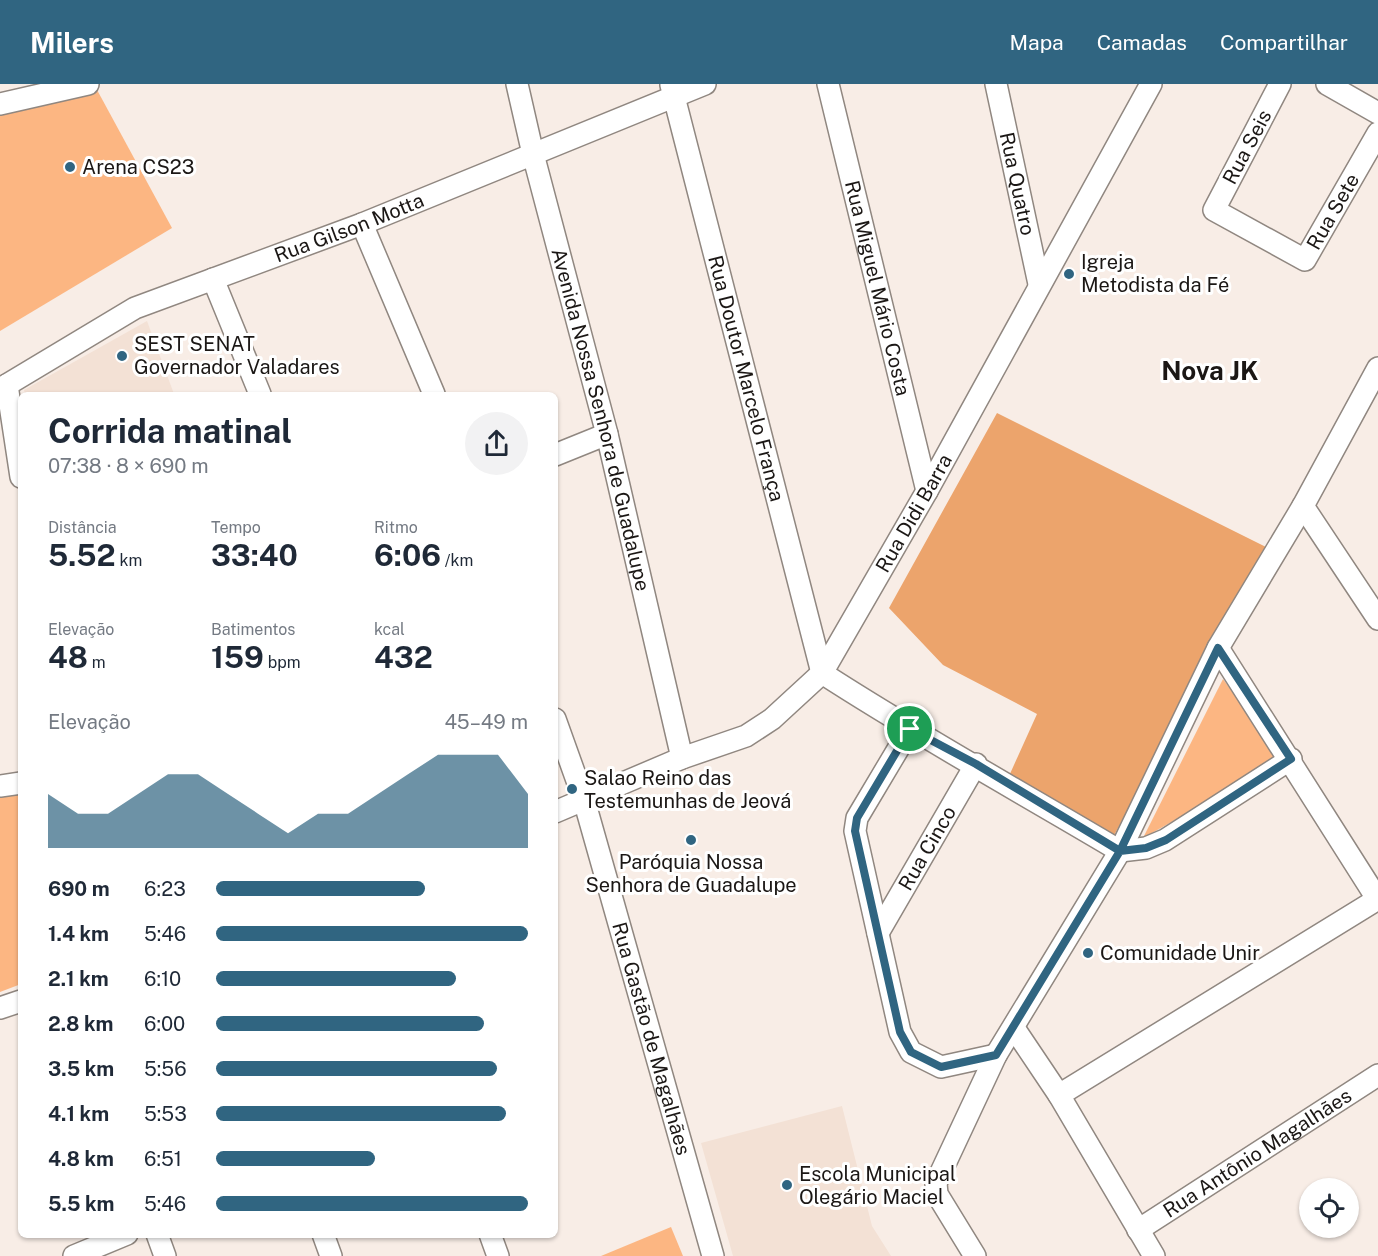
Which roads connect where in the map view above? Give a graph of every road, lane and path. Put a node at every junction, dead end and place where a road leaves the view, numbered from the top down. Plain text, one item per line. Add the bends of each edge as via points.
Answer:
1 (88, 84) edge
2 (517, 84) edge
3 (705, 84) edge
4 (828, 84) edge
5 (996, 84) edge
6 (1151, 84) edge
7 (1280, 84) edge
8 (1327, 84) edge
9 (673, 90) edge
10 (0, 104) edge
11 (1378, 112) edge
12 (1378, 133) edge
13 (533, 154) junction
14 (362, 224) junction
15 (1305, 260) joint
16 (213, 279) junction
17 (1039, 284) junction
18 (1378, 368) edge
19 (4, 387) edge
20 (259, 392) edge
21 (433, 392) edge
22 (607, 434) junction
23 (558, 454) edge
24 (18, 461) edge
25 (927, 491) junction
26 (1303, 506) junction
27 (1378, 619) edge
28 (1218, 648) junction
29 (822, 673) junction
30 (558, 727) edge
31 (910, 729) junction
32 (682, 758) junction
33 (1291, 759) junction
34 (976, 764) junction
35 (18, 783) edge
36 (0, 786) edge
37 (584, 800) junction
38 (558, 811) edge
39 (1120, 851) junction
40 (1378, 900) edge
41 (878, 933) junction
42 (18, 1002) edge
43 (0, 1008) edge
44 (1014, 1028) junction
45 (996, 1055) junction
46 (1378, 1075) edge
47 (1059, 1095) junction
48 (1138, 1230) junction
49 (117, 1238) edge
50 (159, 1238) edge
51 (324, 1238) edge
52 (491, 1238) edge
53 (74, 1256) edge
54 (165, 1256) edge
55 (331, 1256) edge
56 (498, 1256) edge
57 (713, 1256) edge
58 (975, 1256) edge
59 (1154, 1256) edge

1 - 10 street
2 - 13 street, Avenida Nossa Senhora de Guadalupe
3 - 9 street, Rua Gilson Motta
4 - 25 street, Rua Miguel Mário Costa
5 - 17 street, Rua Quatro
6 - 17 street, Rua Didi Barra
7 - 15 street, Rua Seis via 1214,210
8 - 11 street
9 - 13 street, Rua Gilson Motta
9 - 29 street, Rua Doutor Marcelo França
12 - 15 street, Rua Sete
13 - 14 street, Rua Gilson Motta
13 - 22 street, Avenida Nossa Senhora de Guadalupe
14 - 16 street, Rua Gilson Motta
14 - 21 street
16 - 19 street, Rua Gilson Motta via 135,308
16 - 20 street
17 - 25 street, Rua Didi Barra
18 - 26 street
19 - 24 street
22 - 23 street
22 - 32 street, Avenida Nossa Senhora de Guadalupe
25 - 29 street, Rua Didi Barra
26 - 27 street
26 - 28 street
28 - 33 street
28 - 39 street
29 - 31 street
29 - 32 street, Rua Didi Barra via 746,736
30 - 37 street, Rua Gastão de Magalhães
31 - 34 street
31 - 41 street via 857,818 855,831
32 - 37 street, Rua Didi Barra
33 - 39 street via 1166,840 1146,848
33 - 40 street
34 - 39 street
34 - 41 street, Rua Cinco
35 - 36 street
37 - 38 street, Rua Didi Barra
37 - 57 street, Rua Gastão de Magalhães
39 - 44 street
40 - 47 street
41 - 45 street via 900,1032 911,1052 941,1067
42 - 43 street
44 - 45 street
44 - 47 street
45 - 58 street via 936,1183 937,1194
46 - 48 street, Rua Antônio Magalhães
47 - 48 street
48 - 59 street
49 - 53 street
50 - 54 street
51 - 55 street
52 - 56 street

